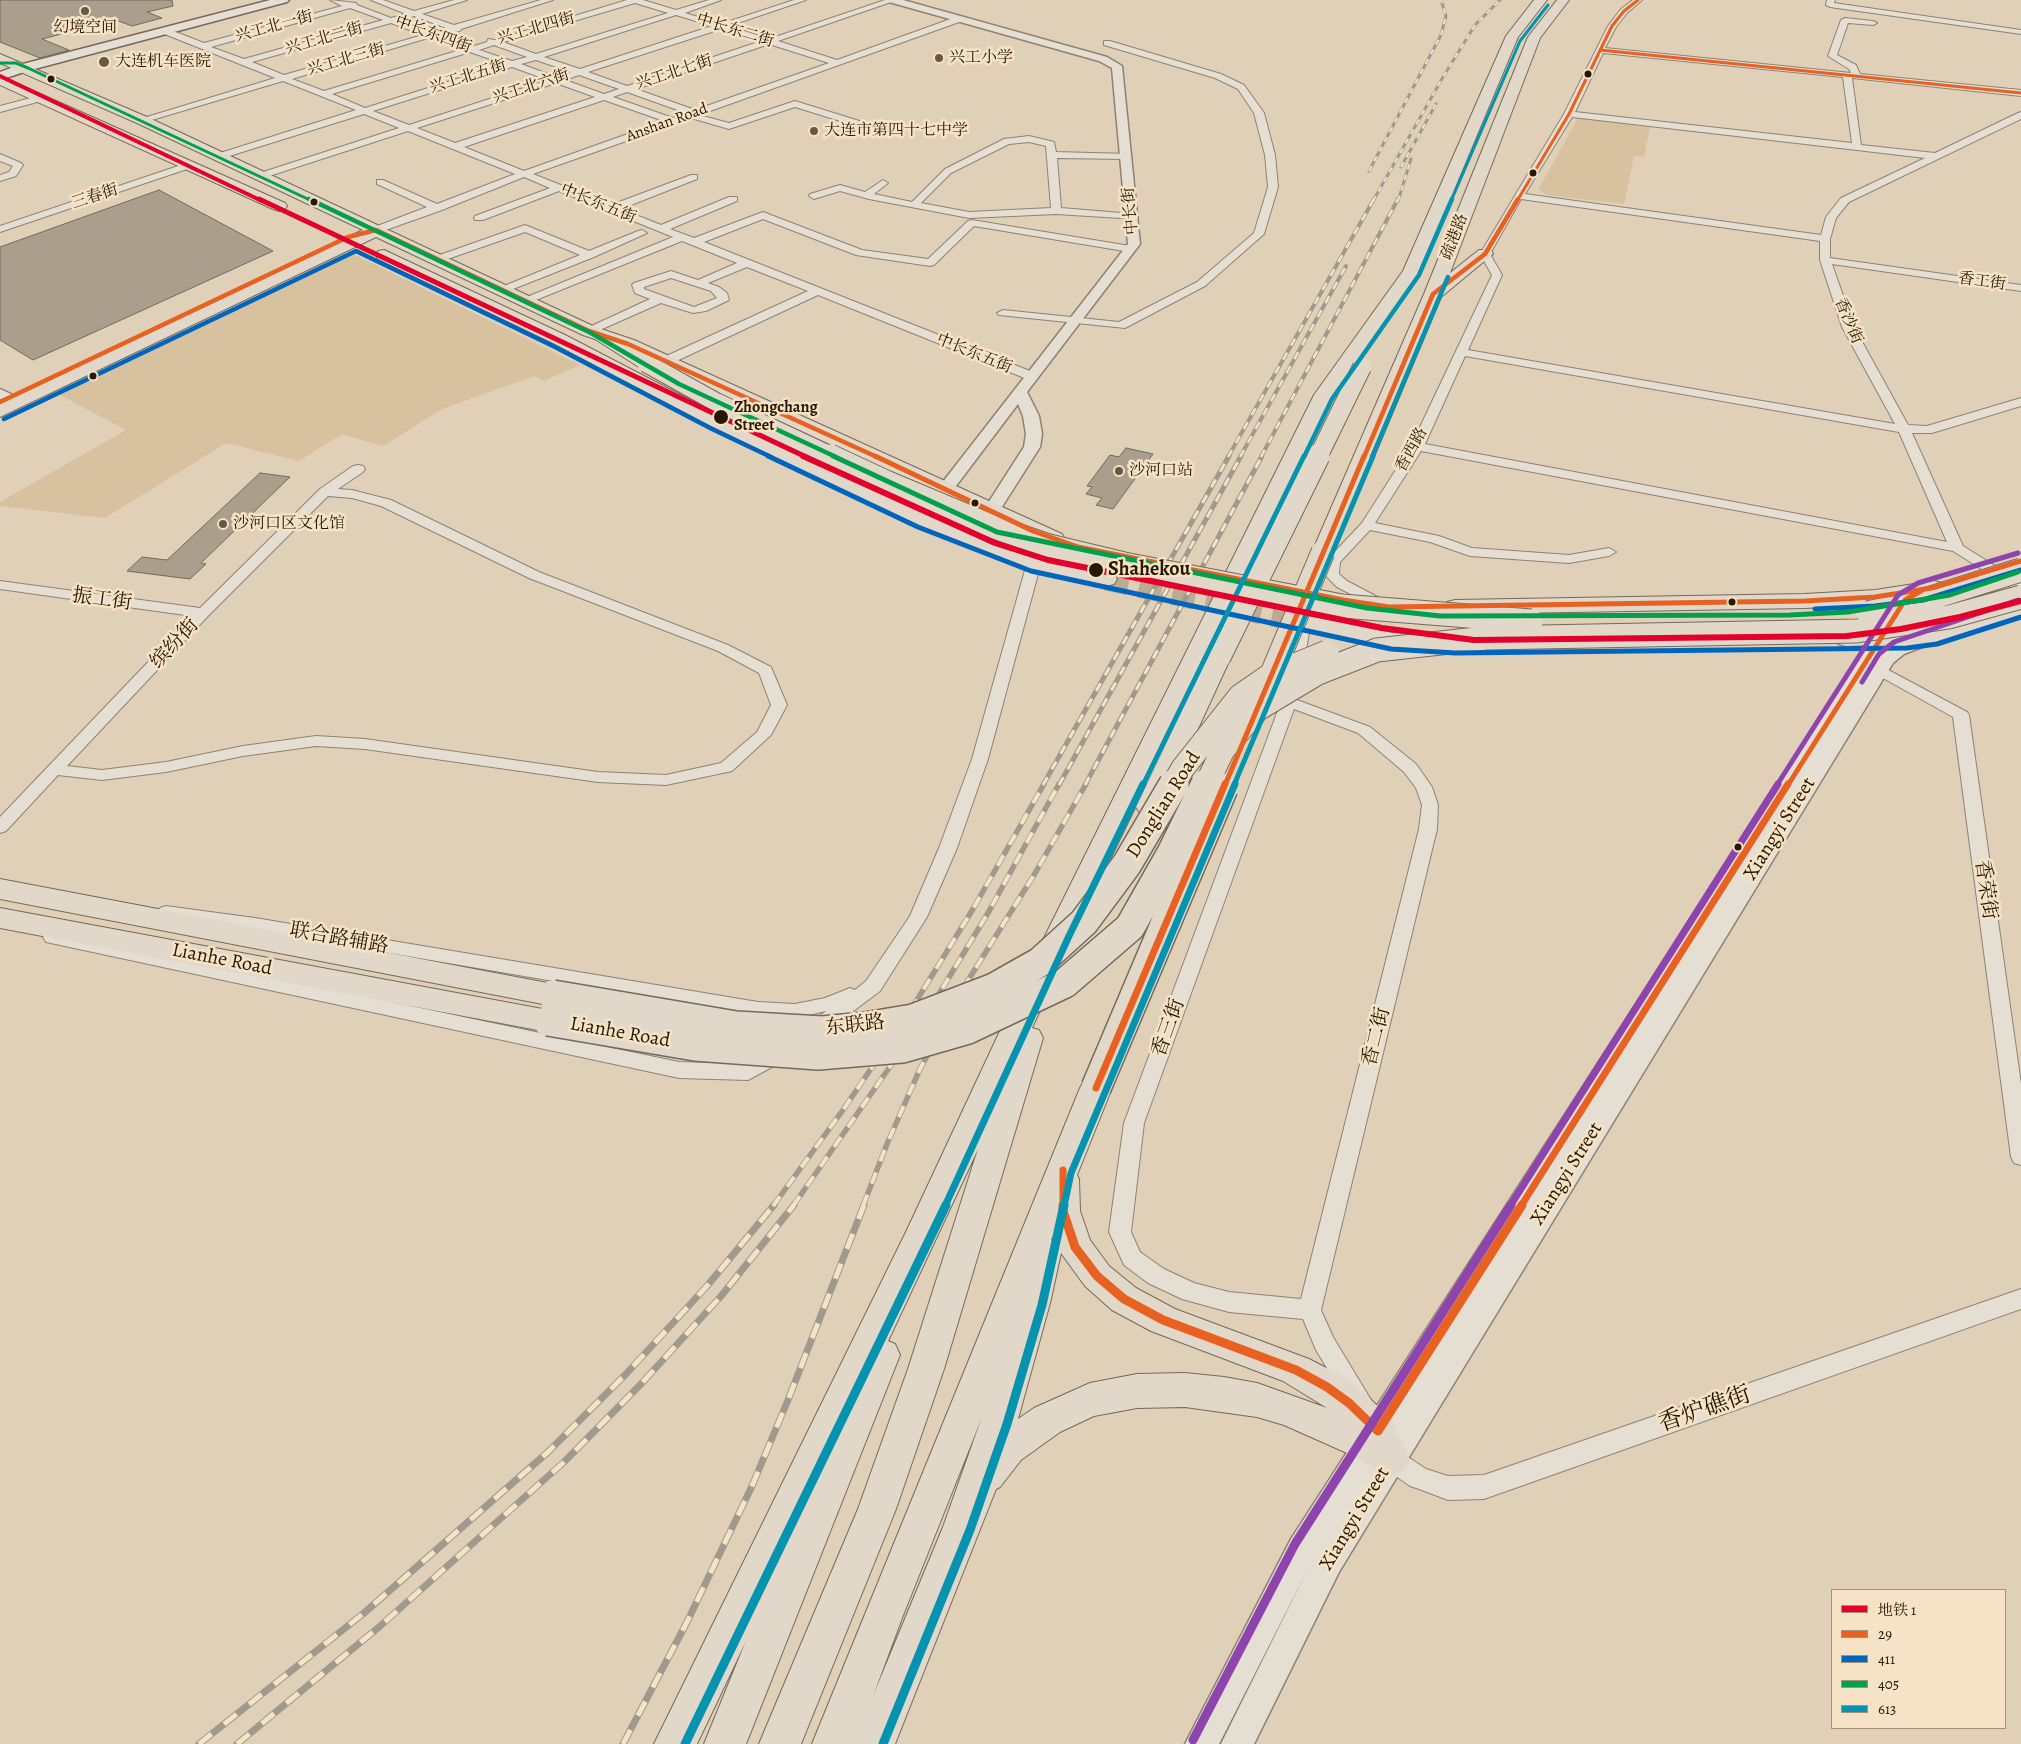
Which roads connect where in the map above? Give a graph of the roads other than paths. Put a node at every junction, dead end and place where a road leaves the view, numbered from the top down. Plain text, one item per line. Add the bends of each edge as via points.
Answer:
1 (283, 0) edge
2 (334, 0) edge
3 (374, 0) edge
4 (463, 0) edge
5 (550, 0) edge
6 (635, 0) edge
7 (717, 0) edge
8 (802, 0) edge
9 (892, 0) edge
10 (1541, 0) edge
11 (1563, 0) edge
12 (1638, 0) edge
13 (1831, 0) edge
14 (350, 6) junction
15 (676, 13) junction
16 (414, 14) junction
17 (959, 19) junction
18 (391, 20) junction
19 (1882, 23) dead end
20 (720, 26) junction
21 (454, 28) junction
22 (165, 31) junction
23 (2021, 32) edge
24 (431, 34) junction
25 (494, 42) junction
26 (770, 42) junction
27 (1108, 43) dead end
28 (204, 46) junction
29 (470, 49) junction
30 (1600, 50) junction
31 (536, 56) junction
32 (0, 58) edge
33 (244, 62) junction
34 (836, 62) junction
35 (511, 64) junction
36 (23, 68) junction
37 (578, 72) junction
38 (1852, 75) junction
39 (284, 78) junction
40 (2, 79) edge
41 (555, 79) junction
42 (626, 88) junction
43 (2021, 93) edge
44 (323, 94) junction
45 (603, 96) junction
46 (42, 98) junction
47 (0, 109) edge
48 (364, 110) junction
49 (693, 114) junction
50 (1569, 114) junction
51 (2021, 115) edge
52 (142, 120) junction
53 (673, 121) junction
54 (866, 126) dead end
55 (406, 127) junction
56 (454, 146) junction
57 (1857, 147) junction
58 (1052, 155) junction
59 (220, 156) junction
60 (1126, 156) junction
61 (1937, 156) junction
62 (0, 157) edge
63 (190, 165) junction
64 (524, 174) junction
65 (260, 176) junction
66 (694, 177) dead end
67 (0, 178) edge
68 (380, 182) dead end
69 (883, 183) dead end
70 (559, 188) junction
71 (814, 196) dead end
72 (869, 196) junction
73 (1519, 196) junction
74 (733, 199) dead end
75 (914, 205) junction
76 (438, 208) junction
77 (780, 208) dead end
78 (611, 209) junction
79 (1056, 211) junction
80 (763, 215) junction
81 (1133, 217) junction
82 (479, 218) dead end
83 (660, 228) junction
84 (0, 229) edge
85 (376, 230) junction
86 (642, 234) dead end
87 (682, 237) junction
88 (1824, 238) junction
89 (352, 239) junction
90 (694, 242) junction
91 (1130, 249) junction
92 (1485, 254) junction
93 (590, 255) junction
94 (438, 259) junction
95 (1825, 260) junction
96 (746, 263) junction
97 (1411, 271) junction
98 (699, 284) junction
99 (2021, 288) edge
100 (503, 290) junction
101 (817, 291) junction
102 (1433, 294) junction
103 (660, 299) junction
104 (526, 301) junction
105 (1002, 313) dead end
106 (1074, 322) junction
107 (595, 333) junction
108 (1461, 352) junction
109 (656, 362) junction
110 (1031, 376) junction
111 (1020, 392) junction
112 (2, 401) edge
113 (2021, 402) edge
114 (1904, 430) junction
115 (1417, 446) junction
116 (358, 469) dead end
117 (945, 488) junction
118 (325, 492) junction
119 (996, 502) junction
120 (922, 519) junction
121 (1367, 525) junction
122 (972, 539) junction
123 (1957, 548) junction
124 (1609, 552) dead end
125 (1123, 557) tunnel mouth
126 (2021, 561) edge
127 (1034, 563) junction
128 (1993, 570) junction
129 (2021, 570) edge
130 (1106, 579) tunnel mouth
131 (0, 585) edge
132 (2021, 588) edge
133 (1921, 591) junction
134 (1320, 596) tunnel mouth
135 (2021, 597) edge
136 (1389, 607) junction
137 (2021, 608) edge
138 (203, 613) junction
139 (1304, 622) joint
140 (1552, 622) junction
141 (1934, 636) junction
142 (1881, 639) junction
143 (1879, 670) junction
144 (1289, 702) junction
145 (56, 770) junction
146 (0, 827) edge
147 (1112, 884) junction
148 (0, 888) edge
149 (0, 918) edge
150 (0, 926) edge
151 (1060, 932) junction
152 (874, 986) junction
153 (676, 995) junction
154 (551, 1008) junction
155 (647, 1063) junction
156 (2021, 1157) edge
157 (1063, 1170) junction
158 (923, 1233) junction
159 (2021, 1299) edge
160 (1310, 1310) junction
161 (1379, 1445) junction
162 (976, 1487) junction
163 (726, 1740) edge
164 (674, 1744) edge
165 (780, 1744) edge
166 (833, 1744) edge
167 (874, 1744) edge
168 (1201, 1744) edge
169 (1236, 1744) edge

1 - 22 main road
2 - 14 street, 中长东四街
3 - 14 street, 兴工北一街
3 - 16 street, 中长东四街
4 - 16 street, 兴工北二街
5 - 21 street, 兴工北三街
6 - 15 street, 中长东二街
6 - 25 street, 兴工北四街
7 - 15 street, 兴工北五街
8 - 20 street, 兴工北六街
9 - 17 street, 中长街
9 - 26 street, 兴工北七街
10 - 97 main road via 1512,36
11 - 102 main road, 疏港路 via 1534,37
12 - 30 street via 1612,26
13 - 23 street via 1830,5
14 - 18 street, 中长东四街
14 - 28 street, 兴工北一街
15 - 20 street, 中长东二街
15 - 31 street, 兴工北五街
16 - 18 street, 兴工北二街
16 - 21 street, 中长东四街
17 - 34 street, Anshan Road
17 - 60 street, 中长街 via 1103,59 1117,66
18 - 24 street, 中长东四街
18 - 33 street, 兴工北二街
19 - 38 street via 1845,20 1832,56 1853,67
20 - 26 street, 中长东二街
20 - 37 street, 兴工北六街
21 - 24 street, 兴工北三街
21 - 25 street, 中长东四街
22 - 28 street, 中长东五街
22 - 36 main road
24 - 29 street, 中长东四街
24 - 39 street, 兴工北三街
25 - 29 street, 兴工北四街
25 - 31 street, 中长东四街
26 - 34 street, 中长东二街
26 - 42 street, 兴工北七街
27 - 106 street via 1218,76 1241,87 1259,112 1270,155 1272,187 1259,234 1201,284 1122,326
28 - 33 street, 中长东五街
29 - 35 street, 中长东四街
29 - 44 street, 兴工北四街
30 - 38 street
30 - 50 street
31 - 35 street, 兴工北五街
31 - 37 street, 中长东四街
32 - 36 main road
33 - 39 street, 中长东五街
34 - 49 street, Anshan Road
35 - 41 street, 中长东四街
35 - 48 street, 兴工北五街
36 - 40 main road
36 - 52 main road
37 - 41 street, 兴工北六街
37 - 42 street, 中长东四街
38 - 43 street
38 - 57 street
39 - 44 street, 中长东五街
39 - 52 street, 兴工北三街
40 - 46 main road
41 - 45 street, 中长东四街
41 - 55 street, 兴工北六街
42 - 45 street, 兴工北七街
42 - 49 street, 中长东四街
44 - 48 street, 中长东五街
45 - 53 street, 中长东四街
45 - 56 street, 兴工北七街
46 - 47 street
46 - 63 main road
48 - 55 street, 中长东五街
48 - 59 street, 兴工北五街
49 - 53 street, Anshan Road
49 - 54 street, 中长东四街 via 729,126 795,104
50 - 57 street
50 - 73 street
51 - 61 street, 香沙街
52 - 59 main road
53 - 64 street, Anshan Road
55 - 56 street, 中长东五街
55 - 65 street, 兴工北六街
56 - 64 street, 中长东五街
57 - 61 street
58 - 60 street
58 - 75 street via 1051,144 1044,141 1029,138 1007,141 948,171
58 - 79 street
59 - 65 main road
60 - 81 street, 中长街
61 - 88 street, 香沙街 via 1845,200 1831,217
62 - 67 street via 18,165 12,174
63 - 84 street, 三春街
63 - 89 main road
64 - 70 street, 中长东五街
64 - 76 street, Anshan Road
65 - 85 main road
66 - 78 street
68 - 76 street
69 - 72 street
70 - 78 street, 中长东五街
70 - 82 street
71 - 72 street via 840,188
72 - 75 street
73 - 88 street
73 - 92 street
74 - 83 street
75 - 79 street via 969,215
76 - 85 street, Anshan Road
77 - 80 street
78 - 83 street, 中长东五街
79 - 81 street
80 - 90 street
80 - 91 street via 860,253 930,263 972,223
81 - 91 street, 中长街 via 1134,244
83 - 87 street, 中长东五街
85 - 89 main road, Anshan Road
85 - 94 main road
86 - 93 street
87 - 90 street, 中长东五街
87 - 104 street
88 - 95 street, 香沙街
89 - 112 main road, Anshan Road
89 - 120 main road via 560,338 716,421
90 - 96 street, 中长东五街
91 - 106 street, 中长街
92 - 102 main road
92 - 108 street, 香西路 via 1497,274
93 - 94 street via 525,228
93 - 100 street
94 - 100 main road
95 - 99 street, 香工街
95 - 114 street, 香沙街 via 1848,327
96 - 98 street
96 - 101 street, 中长东五街
97 - 147 main road, bridge via 1219,657
97 - 151 main road via 1324,395
98 - 103 street via 671,274 638,285 639,290
98 - 103 street via 723,294 723,300 693,310
100 - 104 main road
101 - 109 street
101 - 110 street, 中长东五街
102 - 157 main road, 疏港路, bridge
103 - 107 street
104 - 107 main road
105 - 106 street
106 - 110 street, 中长街
107 - 109 main road via 628,344
108 - 114 street
108 - 115 street, 香西路
109 - 117 main road
109 - 140 main road, bridge via 716,402 886,482 991,526 1049,546 1124,564 1342,606
110 - 111 street, 中长街
111 - 117 street, 中长街
111 - 119 street via 1031,416 1032,448
113 - 114 street via 1928,430
114 - 123 street, 香沙街
115 - 121 street, 香西路
115 - 123 street
116 - 118 street, 缤纷街
117 - 119 main road
117 - 120 street, 中长街
118 - 138 street, 缤纷街
118 - 145 street via 352,494 386,503 534,575 723,648 766,670 779,705 763,735 726,767 666,780 598,777 365,744 316,741 102,775
119 - 122 street
119 - 125 main road via 1014,521 1060,541
120 - 122 main road
121 - 124 street via 1434,539 1470,552 1569,558
121 - 136 street, 香西路 via 1333,561 1332,575 1356,592
122 - 127 main road
123 - 128 street
126 - 128 main road
127 - 130 main road
127 - 152 street via 980,758 948,848 918,917
128 - 132 street
128 - 133 main road
129 - 140 main road, Donglian Road, bridge via 1931,598 1846,618
131 - 138 street, 振工街
133 - 136 main road via 1805,600
133 - 142 street, Xiangyi Street via 1905,600
134 - 136 main road
135 - 154 main road, Lianhe Road, bridge via 1949,617 1857,631 1486,638 1377,650 1318,673 1258,709 1223,750 1172,854 1130,927 1065,983 968,1029 902,1048 818,1055 695,1046
137 - 141 main road
138 - 145 street, 缤纷街
139 - 142 main road via 1393,640 1456,644
139 - 144 street, 香三街
140 - 147 main road, Donglian Road, bridge via 1479,625 1354,642 1269,676 1240,696 1182,768 1127,864
141 - 142 main road
141 - 143 street, Xiangyi Street via 1898,650 1886,659
142 - 161 street, Xiangyi Street
143 - 156 street, 香荣街 via 1961,715
143 - 161 street, Xiangyi Street
144 - 160 street, 香二街 via 1364,730 1410,768 1424,787 1430,805 1428,829
144 - 160 street, 香三街 via 1134,1123 1120,1232 1132,1258 1156,1276 1190,1292 1229,1302
145 - 146 street, 缤纷街
147 - 154 main road, 东联路, bridge via 1084,922 1040,962 994,988 913,1019 822,1030
148 - 153 street, 联合路辅路 via 255,924
148 - 154 main road, Lianhe Road
149 - 154 main road, Lianhe Road
150 - 155 street
151 - 158 main road
151 - 165 main road via 926,1369 877,1509
152 - 153 street, 联合路辅路 via 828,1004 795,1011 758,1009
152 - 155 street via 793,1047 748,1072 679,1070
153 - 155 street via 686,1007 685,1028 671,1053
157 - 161 main road via 1063,1211 1075,1247 1097,1276 1124,1299 1163,1320 1296,1370 1327,1387 1349,1403
157 - 162 main road via 1033,1303
157 - 166 main road
158 - 163 main road via 885,1346
158 - 164 main road
159 - 161 street, 香炉礁街 via 1484,1487 1448,1488 1419,1478
160 - 161 street via 1324,1343
161 - 162 main road via 1257,1400 1185,1390 1137,1391 1090,1400 1047,1420 1008,1448
161 - 168 street, Xiangyi Street via 1302,1549
161 - 169 street, Xiangyi Street via 1328,1561
162 - 167 main road

